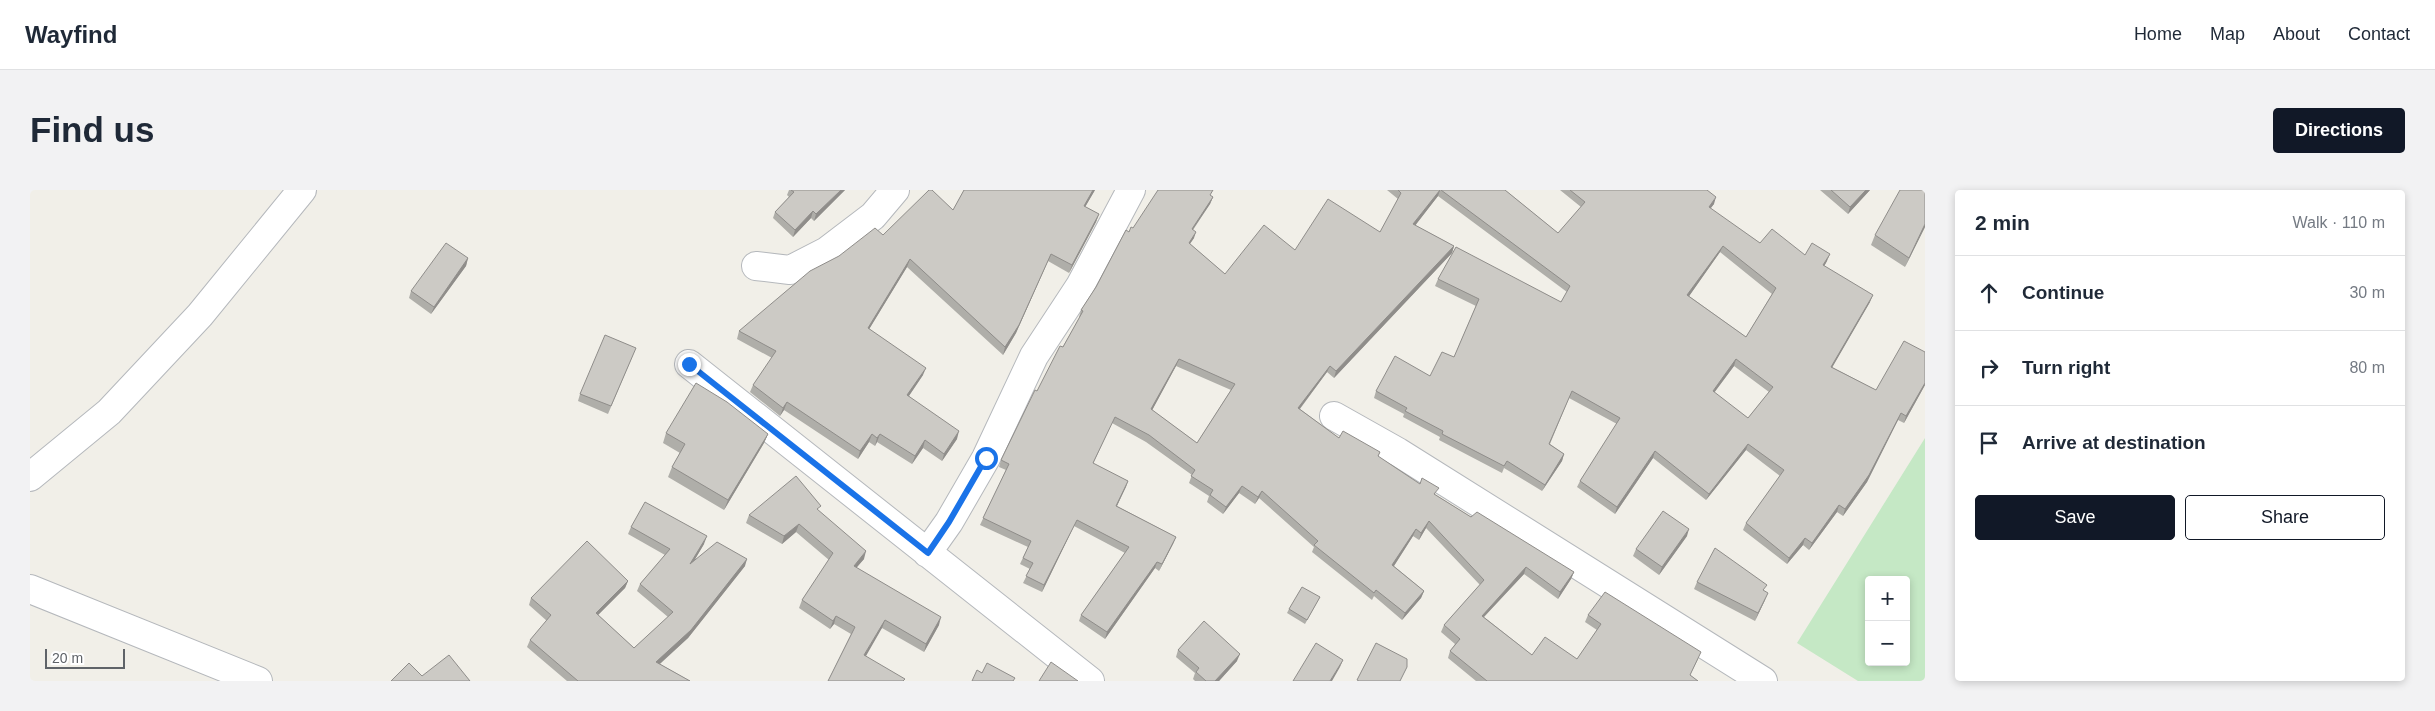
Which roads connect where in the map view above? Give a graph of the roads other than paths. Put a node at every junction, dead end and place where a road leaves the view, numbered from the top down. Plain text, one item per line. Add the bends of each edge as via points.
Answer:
1 (895, 190) edge
2 (1131, 190) edge
3 (293, 193) edge
4 (756, 266) dead end
5 (689, 364) dead end
6 (1334, 416) dead end
7 (30, 477) edge
8 (928, 553) junction
9 (30, 589) edge
10 (258, 681) edge
11 (1090, 681) edge
12 (1763, 681) edge

1 - 4 street via 873,216 827,251 790,270
2 - 8 street via 1080,286 1034,356 986,458
3 - 7 street via 200,315 109,412
5 - 8 street
6 - 12 street via 1398,452
8 - 11 street
9 - 10 street

